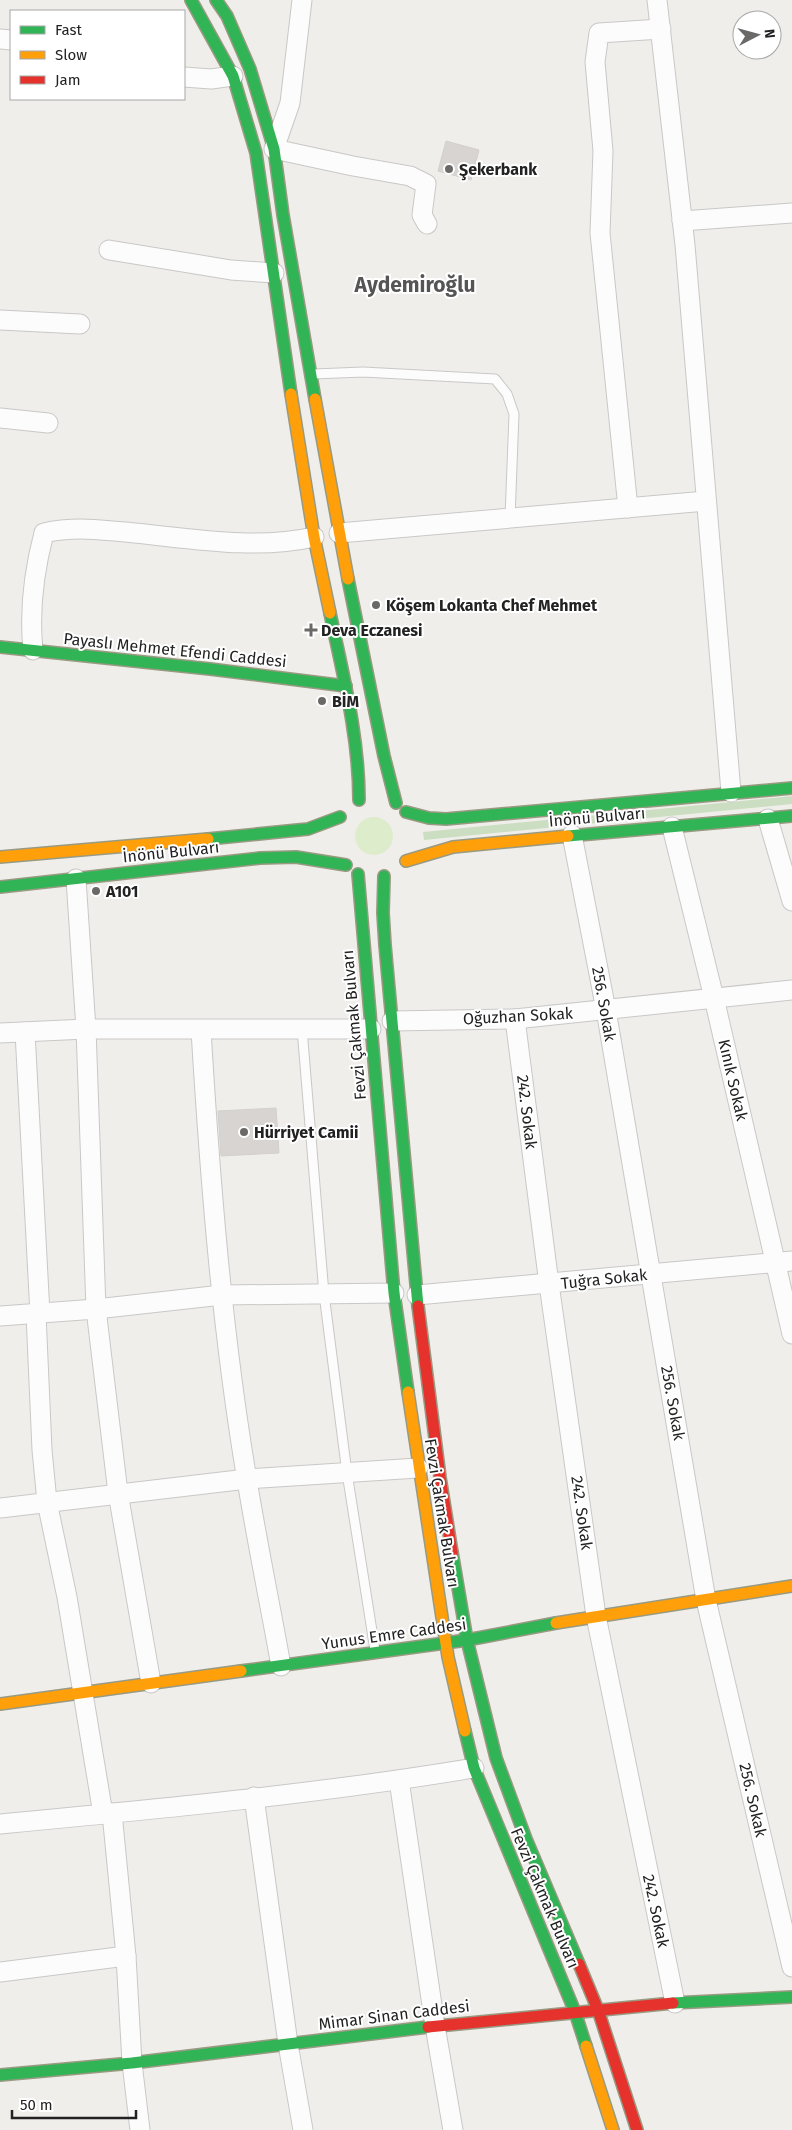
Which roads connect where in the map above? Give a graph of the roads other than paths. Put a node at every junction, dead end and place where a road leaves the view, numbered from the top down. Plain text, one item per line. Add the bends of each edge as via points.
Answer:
1 (191, 0) edge
2 (216, 0) edge
3 (302, 0) edge
4 (657, 0) edge
5 (661, 29) junction
6 (233, 76) junction
7 (185, 78) edge
8 (274, 149) junction
9 (792, 213) edge
10 (682, 221) junction
11 (427, 224) dead end
12 (109, 250) dead end
13 (274, 273) junction
14 (0, 320) edge
15 (80, 324) dead end
16 (311, 374) junction
17 (0, 418) edge
18 (48, 423) dead end
19 (706, 501) junction
20 (628, 508) junction
21 (510, 518) junction
22 (339, 533) junction
23 (314, 537) junction
24 (0, 647) edge
25 (33, 650) junction
26 (346, 686) junction
27 (792, 788) edge
28 (732, 792) junction
29 (371, 797) dead end
30 (384, 798) dead end
31 (359, 800) junction
32 (396, 804) junction
33 (406, 812) junction
34 (792, 816) edge
35 (340, 817) junction
36 (768, 819) junction
37 (412, 824) dead end
38 (672, 827) junction
39 (335, 830) dead end
40 (572, 835) junction
41 (337, 850) dead end
42 (412, 850) dead end
43 (0, 857) edge
44 (406, 861) junction
45 (346, 866) junction
46 (358, 874) junction
47 (384, 876) junction
48 (76, 879) junction
49 (0, 887) edge
50 (792, 900) edge
51 (792, 990) edge
52 (714, 998) junction
53 (606, 1010) junction
54 (515, 1019) junction
55 (392, 1021) junction
56 (86, 1029) junction
57 (371, 1029) junction
58 (201, 1030) junction
59 (302, 1030) junction
60 (26, 1032) junction
61 (0, 1033) edge
62 (784, 1262) edge
63 (651, 1274) junction
64 (549, 1284) junction
65 (394, 1293) junction
66 (324, 1294) junction
67 (222, 1295) junction
68 (417, 1295) junction
69 (96, 1309) junction
70 (38, 1314) junction
71 (0, 1316) edge
72 (792, 1334) edge
73 (418, 1468) junction
74 (347, 1473) junction
75 (247, 1479) junction
76 (118, 1493) junction
77 (47, 1502) junction
78 (0, 1508) edge
79 (792, 1586) edge
80 (706, 1600) junction
81 (596, 1616) junction
82 (467, 1640) junction
83 (446, 1643) junction
84 (375, 1653) junction
85 (282, 1666) junction
86 (151, 1683) junction
87 (83, 1693) junction
88 (0, 1704) edge
89 (474, 1768) junction
90 (399, 1780) junction
91 (254, 1797) junction
92 (107, 1814) junction
93 (0, 1824) edge
94 (126, 1956) junction
95 (792, 1967) edge
96 (0, 1972) edge
97 (792, 1997) edge
98 (675, 2003) junction
99 (598, 2010) junction
100 (575, 2012) junction
101 (435, 2026) junction
102 (288, 2044) junction
103 (132, 2063) junction
104 (0, 2075) edge
105 (140, 2130) edge
106 (303, 2130) edge
107 (452, 2130) edge
108 (613, 2130) edge
109 (637, 2130) edge

1 - 6 street
2 - 8 street via 228,16 250,68
3 - 8 street via 290,103
4 - 5 street
5 - 10 street
5 - 20 street via 599,33 594,62 603,151 600,233
6 - 7 street
6 - 13 street via 256,153
8 - 11 street via 410,176 426,184 422,215
8 - 16 street
9 - 10 street
10 - 19 street
12 - 13 street via 231,270
13 - 23 street
14 - 15 street
16 - 21 lane via 363,372 495,380 507,394 514,414
16 - 22 street
17 - 18 street
19 - 20 street
19 - 28 street
20 - 21 street
21 - 22 street
22 - 32 street
23 - 25 street via 296,541 229,542 102,530 44,533 30,622
23 - 26 street
24 - 25 street, Payaslı Mehmet Efendi Caddesi
25 - 26 street, Payaslı Mehmet Efendi Caddesi
26 - 31 street via 357,751
27 - 28 street, İnönü Bulvarı
28 - 33 street, İnönü Bulvarı via 446,819
29 - 31 street
30 - 32 street
31 - 35 street
32 - 33 street
33 - 37 street
34 - 36 street, İnönü Bulvarı
35 - 39 street
35 - 43 street via 293,831
36 - 38 street, İnönü Bulvarı
36 - 50 street
38 - 40 street, İnönü Bulvarı
38 - 52 street, Kınık Sokak
40 - 44 street, İnönü Bulvarı via 453,847
40 - 53 street, 256. Sokak
41 - 45 street
42 - 44 street
44 - 47 street
45 - 46 street
45 - 48 street, İnönü Bulvarı via 296,857 260,858
46 - 47 street
46 - 57 street, Fevzi Çakmak Bulvarı
47 - 55 street, Fevzi Çakmak Bulvarı via 383,924
48 - 49 street, İnönü Bulvarı
48 - 56 street
51 - 52 street, Oğuzhan Sokak
52 - 53 street, Oğuzhan Sokak
52 - 62 street, Kınık Sokak
53 - 54 street, Oğuzhan Sokak
53 - 63 street, 256. Sokak
54 - 55 street, Oğuzhan Sokak
54 - 64 street, 242. Sokak
55 - 68 street, Fevzi Çakmak Bulvarı
56 - 58 street
56 - 60 street
56 - 69 street
57 - 59 street
57 - 65 street, Fevzi Çakmak Bulvarı
58 - 59 street
58 - 67 street via 209,1163
59 - 66 lane
60 - 61 street
60 - 70 street
62 - 63 street, Tuğra Sokak
62 - 72 street, Kınık Sokak
63 - 64 street, Tuğra Sokak
63 - 80 street, 256. Sokak
64 - 68 street, Tuğra Sokak
64 - 81 street, 242. Sokak
65 - 66 street
65 - 73 street, Fevzi Çakmak Bulvarı
66 - 67 street
66 - 74 lane
67 - 69 street
67 - 75 street
68 - 82 street, Fevzi Çakmak Bulvarı via 440,1477
69 - 70 street
69 - 76 street
70 - 71 street
70 - 77 street via 42,1450
73 - 74 street
73 - 83 street, Fevzi Çakmak Bulvarı
74 - 75 street
74 - 84 lane
75 - 76 street
75 - 85 street
76 - 77 street
76 - 86 street
77 - 78 street
77 - 87 street
79 - 80 street, Yunus Emre Caddesi
80 - 81 street, Yunus Emre Caddesi
80 - 95 street, 256. Sokak
81 - 82 street, Yunus Emre Caddesi
81 - 98 street, 242. Sokak
82 - 83 street, Yunus Emre Caddesi
82 - 99 street, Fevzi Çakmak Bulvarı via 496,1758
83 - 84 street, Yunus Emre Caddesi
83 - 89 street, Fevzi Çakmak Bulvarı
84 - 85 street, Yunus Emre Caddesi
85 - 86 street, Yunus Emre Caddesi
86 - 87 street, Yunus Emre Caddesi
87 - 88 street, Yunus Emre Caddesi
87 - 92 street
89 - 90 street
89 - 100 street, Fevzi Çakmak Bulvarı
90 - 91 street
90 - 101 street
91 - 92 street
91 - 102 street
92 - 93 street
92 - 94 street
94 - 96 street
94 - 103 street
97 - 98 street, Mimar Sinan Caddesi
98 - 99 street, Mimar Sinan Caddesi
99 - 100 street, Mimar Sinan Caddesi
99 - 109 street, Fevzi Çakmak Bulvarı
100 - 101 street, Mimar Sinan Caddesi
100 - 108 street, Fevzi Çakmak Bulvarı
101 - 102 street, Mimar Sinan Caddesi
101 - 107 street
102 - 103 street, Mimar Sinan Caddesi
102 - 106 street
103 - 104 street, Mimar Sinan Caddesi
103 - 105 street

